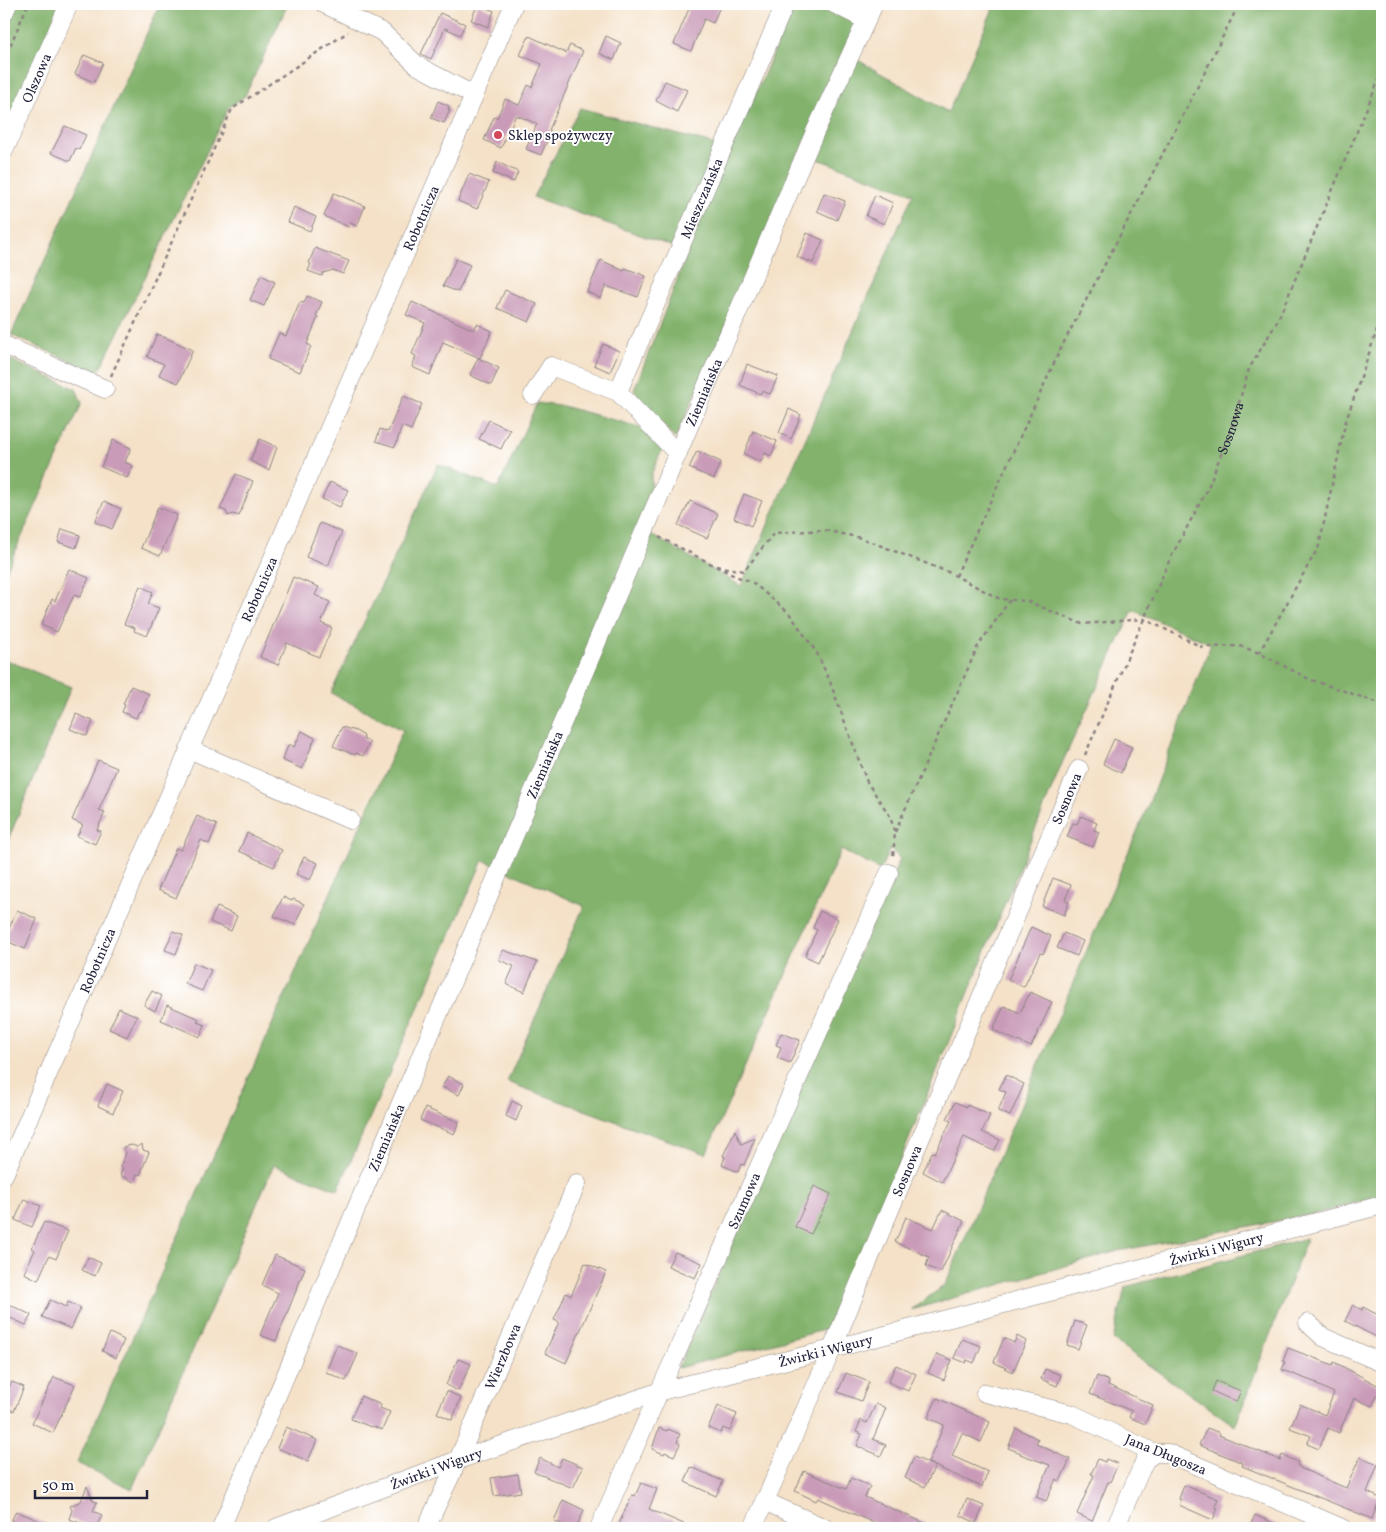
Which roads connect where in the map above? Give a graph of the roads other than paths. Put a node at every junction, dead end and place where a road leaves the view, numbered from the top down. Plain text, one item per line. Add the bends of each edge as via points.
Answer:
1 (8, 4) edge
2 (69, 4) edge
3 (324, 4) edge
4 (514, 4) edge
5 (785, 4) edge
6 (834, 4) edge
7 (874, 4) edge
8 (4, 13) edge
9 (866, 20) junction
10 (473, 95) junction
11 (4, 151) edge
12 (4, 345) edge
13 (106, 389) road end
14 (618, 392) junction
15 (533, 395) dead end
16 (678, 454) junction
17 (189, 748) junction
18 (1079, 769) road end
19 (350, 820) dead end
20 (888, 873) road end
21 (4, 1175) edge
22 (577, 1183) dead end
23 (1382, 1205) edge
24 (1308, 1323) dead end
25 (832, 1349) junction
26 (1382, 1363) edge
27 (661, 1392) junction
28 (985, 1393) dead end
29 (1155, 1453) junction
30 (458, 1460) junction
31 (764, 1501) junction
32 (221, 1528) edge
33 (276, 1528) edge
34 (426, 1528) edge
35 (599, 1528) edge
36 (753, 1528) edge
37 (825, 1528) edge
38 (1115, 1528) edge
39 (1342, 1528) edge

1 - 8 street
2 - 11 street, Olszowa
3 - 10 street via 382,32 418,66
4 - 10 street, Robotnicza
5 - 14 street, Mieszczańska
6 - 9 street
7 - 9 street, Ziemiańska
9 - 16 street, Ziemiańska
10 - 17 street, Robotnicza
12 - 13 street
14 - 15 street via 551,366
14 - 16 street
16 - 32 street, Ziemiańska
17 - 19 street
17 - 21 street, Robotnicza
18 - 25 street, Sosnowa
20 - 27 street, Szumowa
22 - 30 street, Wierzbowa
23 - 25 street, Żwirki i Wigury
24 - 26 street via 1324,1337
25 - 27 street, Żwirki i Wigury
25 - 31 street, Sosnowa
27 - 30 street, Żwirki i Wigury
27 - 35 street, Szumowa
28 - 29 street, Jana Długosza via 1072,1414
29 - 38 street via 1145,1460
29 - 39 street, Jana Długosza via 1168,1453
30 - 33 street, Żwirki i Wigury
30 - 34 street, Wierzbowa
31 - 36 street, Sosnowa
31 - 37 street

